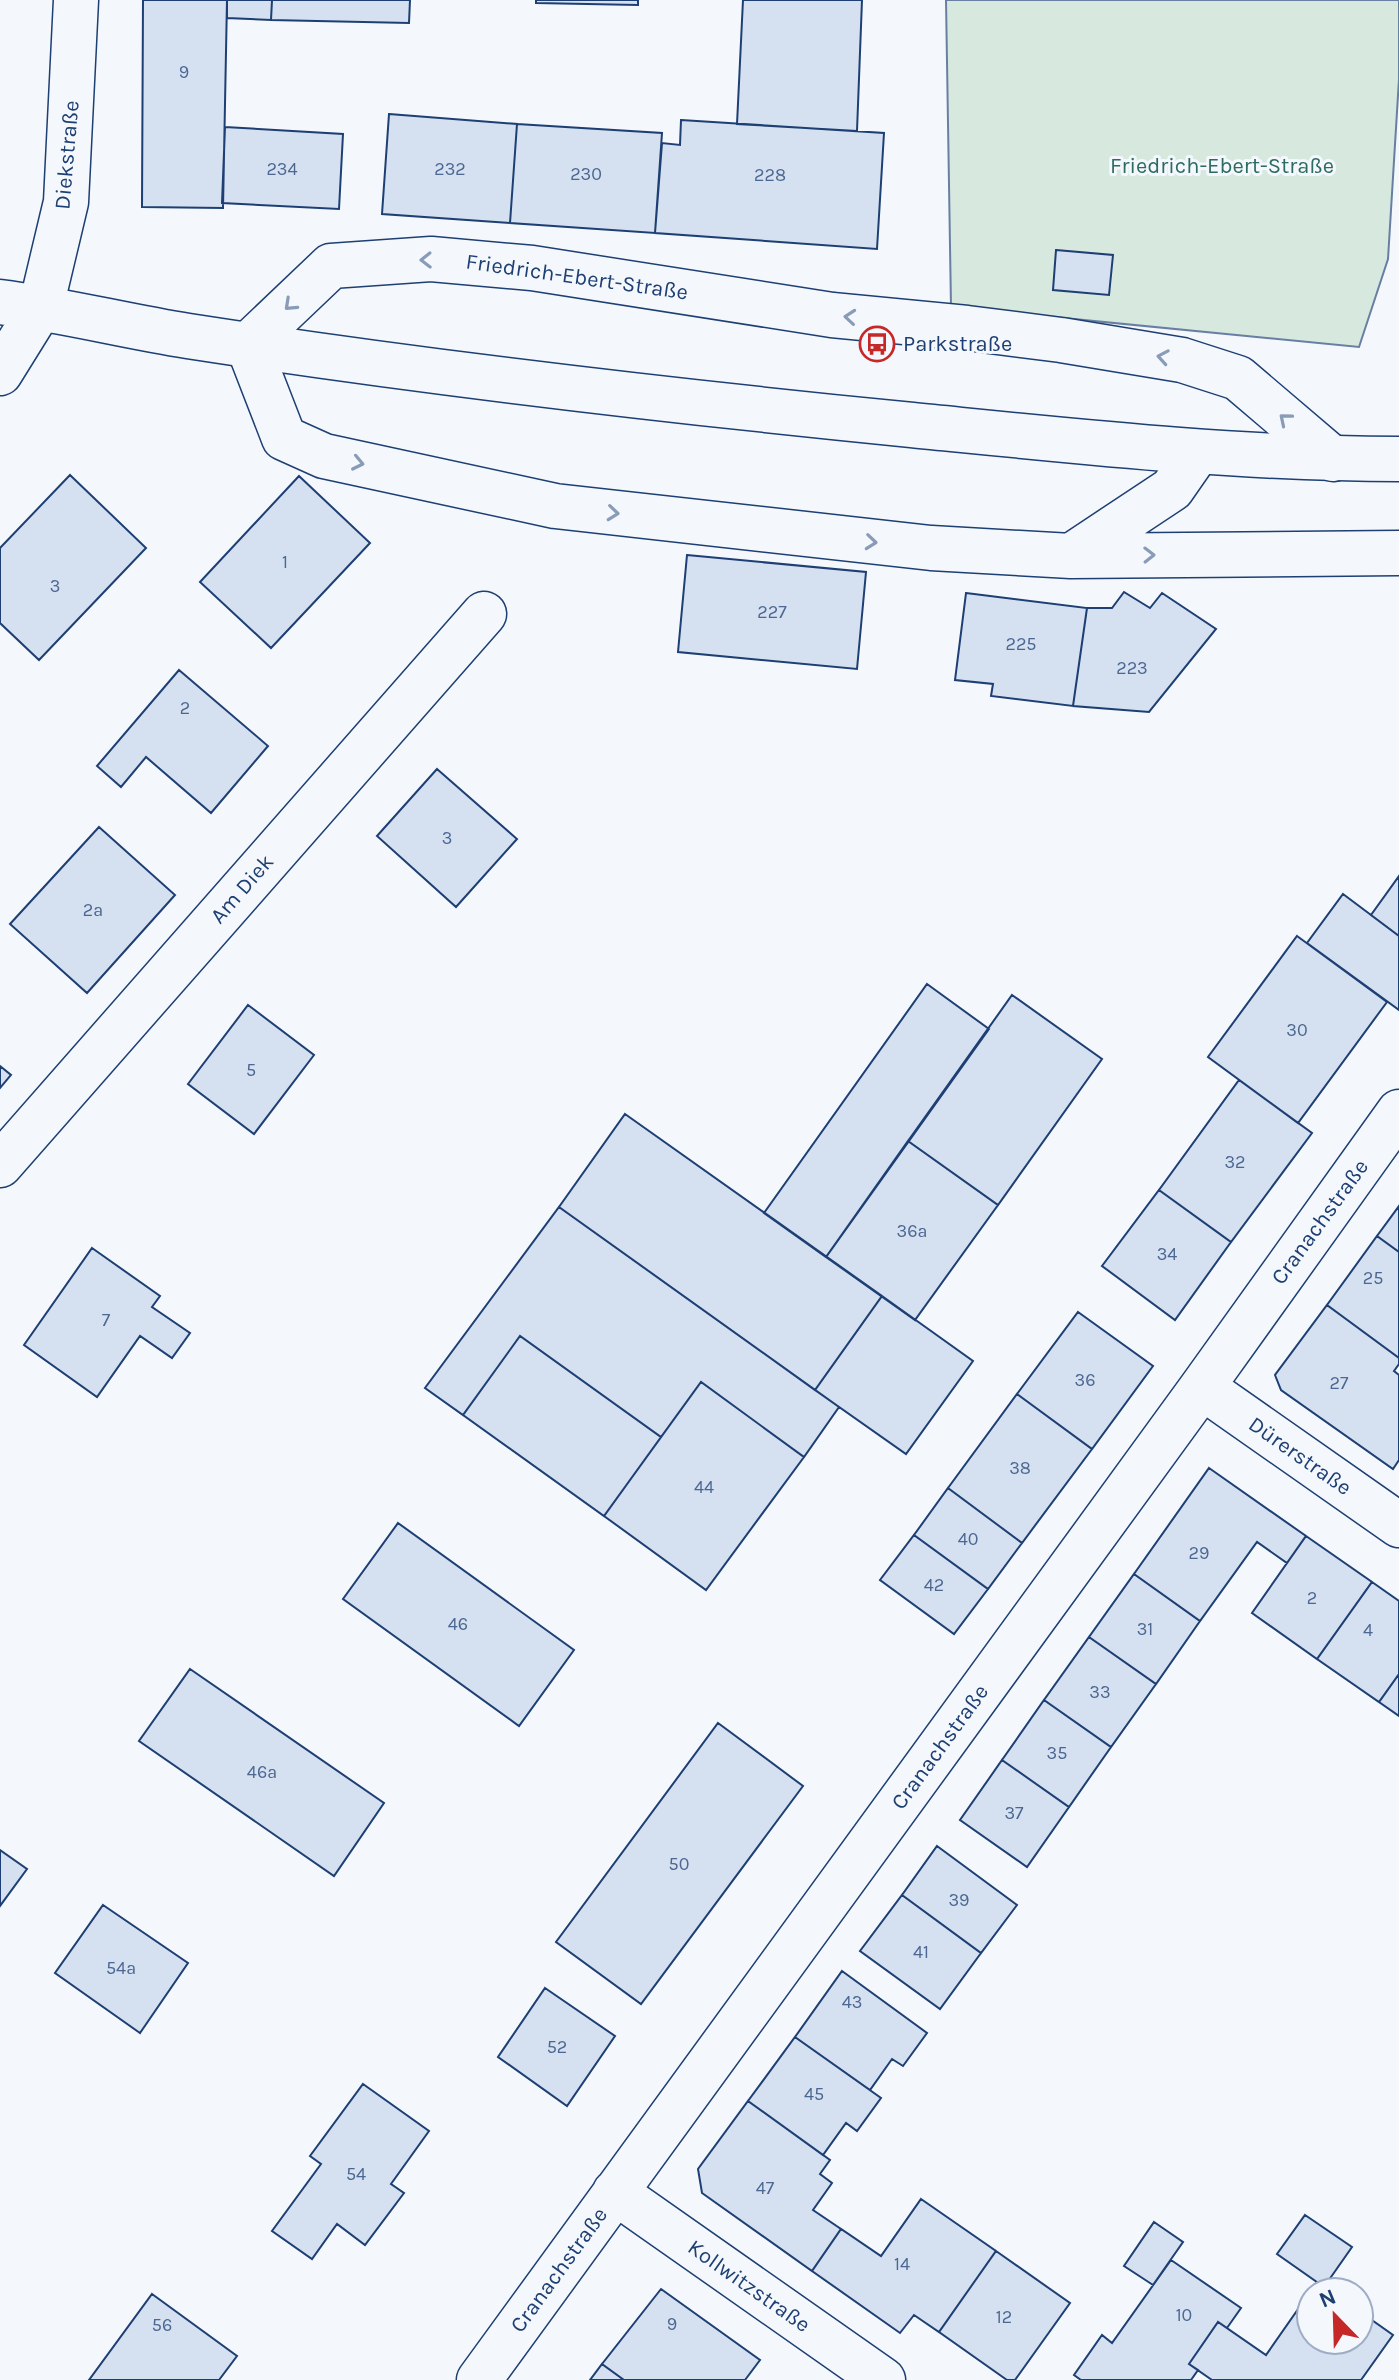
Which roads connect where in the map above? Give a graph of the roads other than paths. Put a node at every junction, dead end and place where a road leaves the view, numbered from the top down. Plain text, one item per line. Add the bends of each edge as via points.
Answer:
1 (76, 0) edge
2 (20, 305) edge
3 (248, 345) junction
4 (0, 373) edge
5 (1197, 453) junction
6 (1333, 459) junction
7 (1399, 459) edge
8 (1399, 553) edge
9 (1071, 556) junction
10 (484, 614) dead end
11 (1399, 1112) edge
12 (0, 1165) edge
13 (1202, 1387) junction
14 (1399, 1525) edge
15 (615, 2192) junction
16 (479, 2380) edge
17 (883, 2380) edge

1 - 2 street, Diekstraße via 66,202
2 - 3 street
2 - 4 street
3 - 5 street via 672,399
6 -> 3 street, Friedrich-Ebert-Straße via 1238,378 1182,360 1061,340 832,315 532,268 431,259 331,266
3 -> 9 street via 284,438 324,456 555,506 931,548
5 - 6 street
5 - 9 street via 1172,489
6 - 7 street
9 -> 8 street
10 - 12 street, Am Diek
11 - 13 street, Cranachstraße
13 - 14 street, Dürerstraße
13 - 15 street, Cranachstraße
15 - 16 street, Cranachstraße
15 - 17 street, Kollwitzstraße

